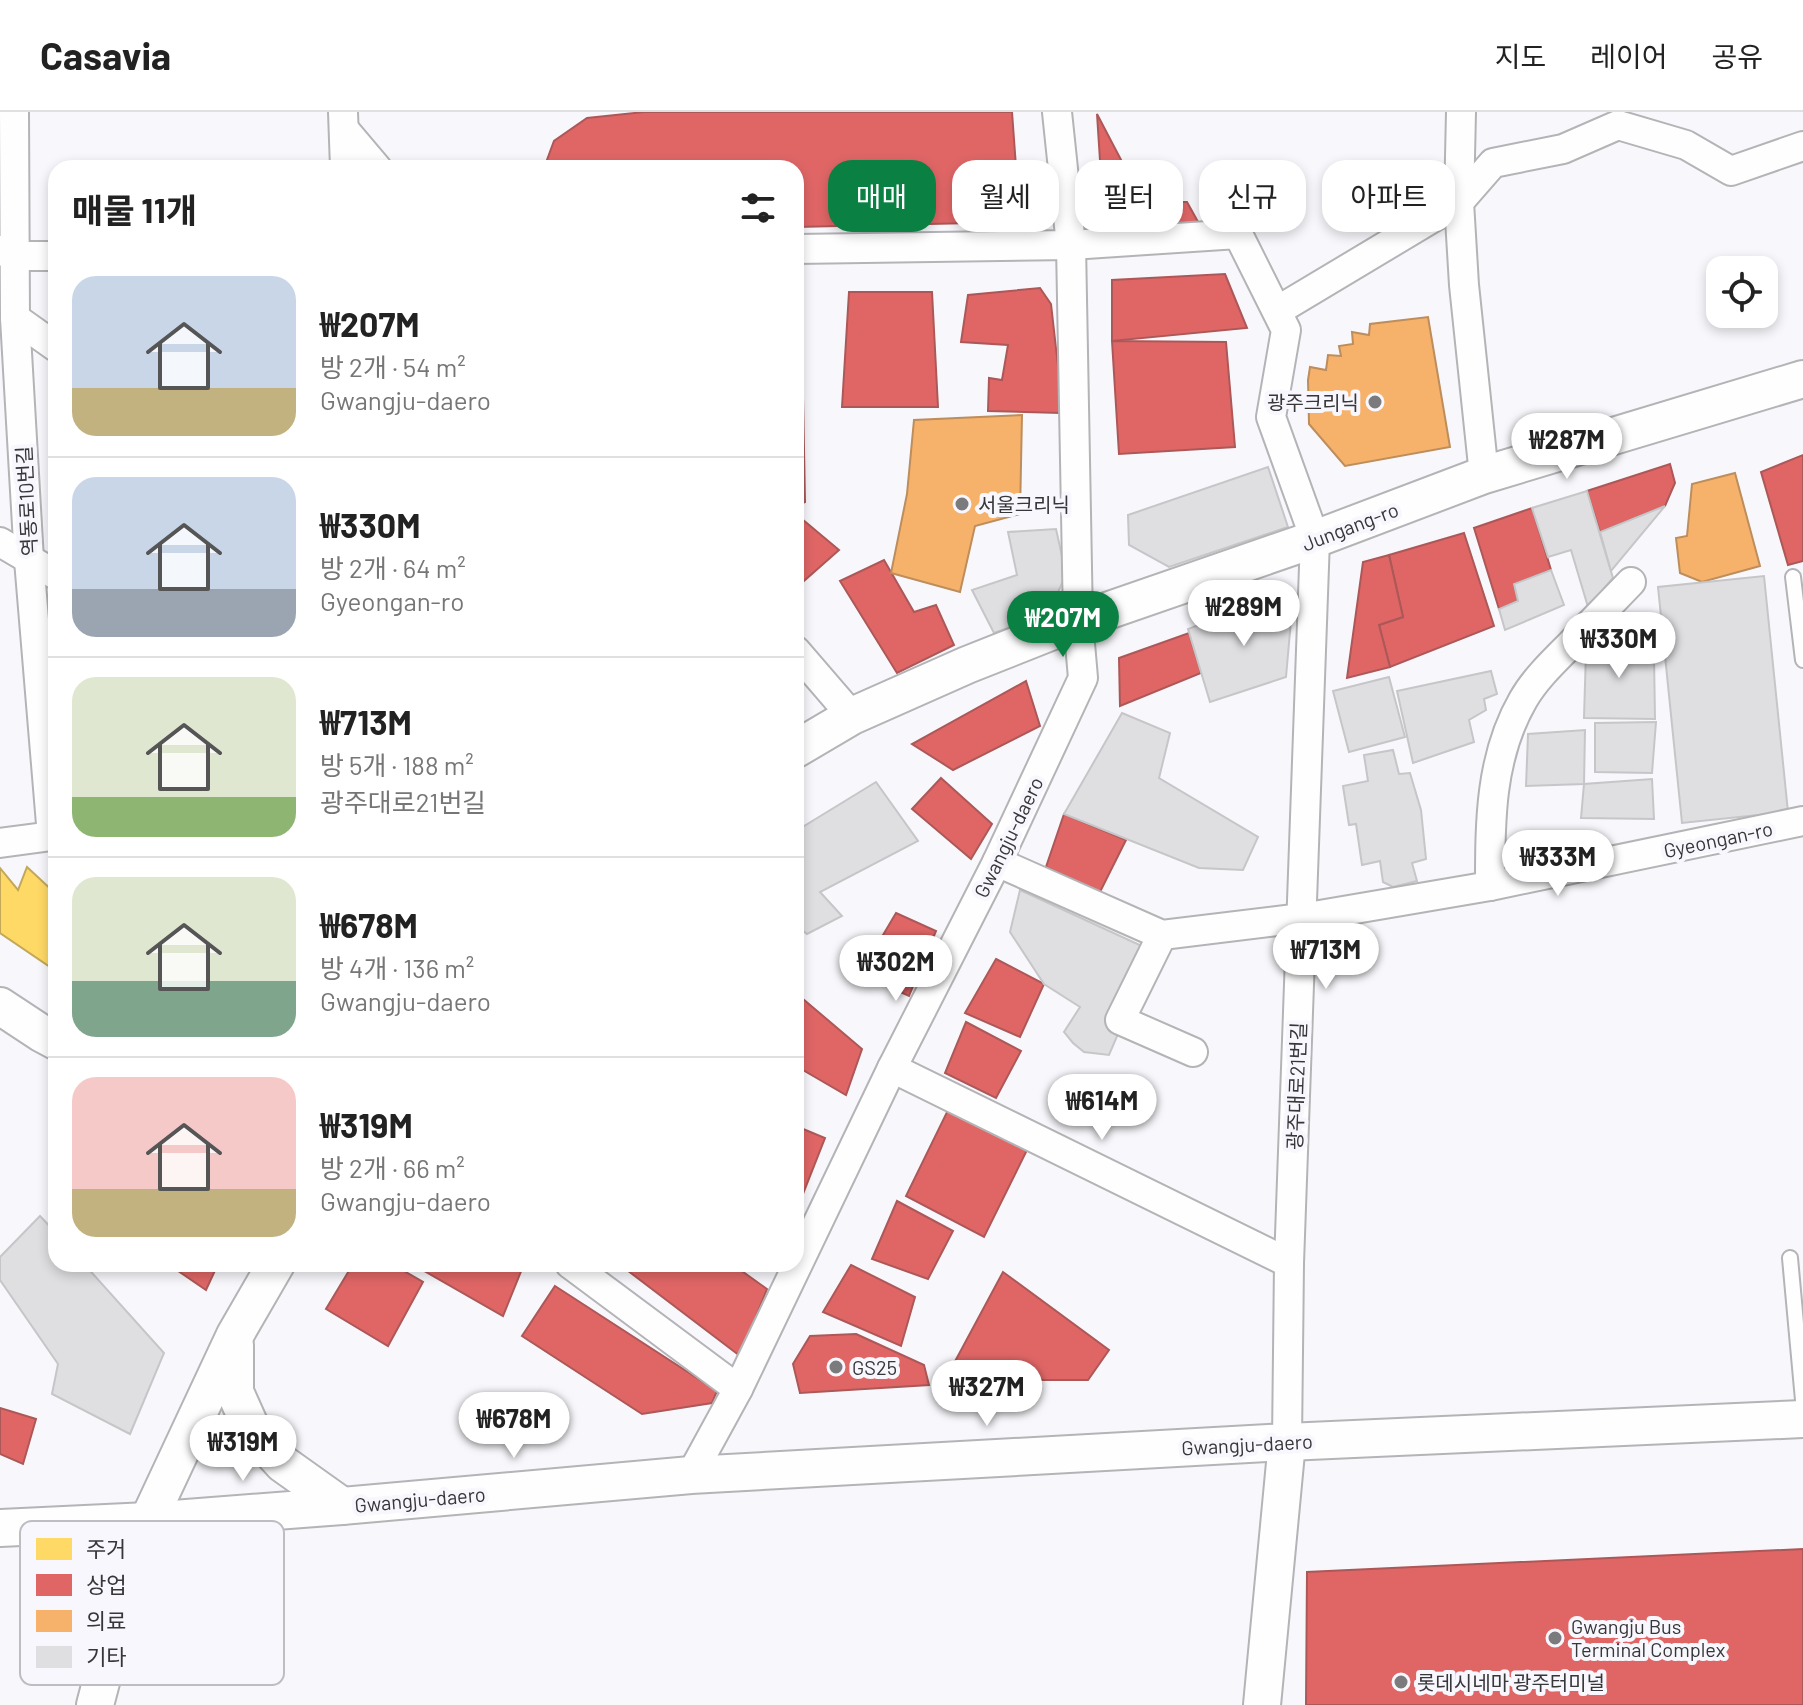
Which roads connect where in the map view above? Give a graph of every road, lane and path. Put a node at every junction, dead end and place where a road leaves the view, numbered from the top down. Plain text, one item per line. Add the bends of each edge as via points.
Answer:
1 (14, 112) edge
2 (1057, 112) edge
3 (1461, 112) edge
4 (344, 121) edge
5 (1803, 146) edge
6 (345, 160) edge
7 (371, 160) edge
8 (1459, 202) junction
9 (1071, 245) junction
10 (804, 249) edge
11 (7, 253) edge
12 (48, 256) edge
13 (1277, 311) junction
14 (15, 318) junction
15 (48, 341) edge
16 (1803, 379) edge
17 (1484, 475) junction
18 (1315, 539) junction
19 (0, 542) edge
20 (29, 560) junction
21 (48, 571) edge
22 (1793, 577) dead end
23 (1631, 582) dead end
24 (1078, 621) junction
25 (804, 660) edge
26 (1803, 660) edge
27 (852, 716) junction
28 (804, 744) edge
29 (48, 770) edge
30 (1803, 821) edge
31 (48, 837) edge
32 (0, 843) edge
33 (997, 862) junction
34 (1490, 886) junction
35 (1302, 918) junction
36 (1162, 935) junction
37 (0, 1006) edge
38 (48, 1037) edge
39 (1193, 1052) dead end
40 (892, 1068) junction
41 (804, 1251) edge
42 (1790, 1258) dead end
43 (1289, 1263) junction
44 (271, 1272) edge
45 (581, 1272) edge
46 (794, 1272) edge
47 (235, 1335) junction
48 (738, 1389) junction
49 (1803, 1400) edge
50 (1803, 1419) edge
51 (1287, 1442) junction
52 (691, 1475) junction
53 (342, 1506) junction
54 (148, 1521) joint
55 (100, 1685) edge
56 (95, 1705) edge
57 (1262, 1705) edge

1 - 11 street, 역동로10번길
2 - 9 street
3 - 8 street
4 - 6 street
4 - 7 street
5 - 8 street via 1731,171 1686,145 1618,125 1563,149 1493,163
8 - 13 street
8 - 17 street
9 - 10 street
9 - 13 street via 1238,234
9 - 24 street
11 - 12 street
11 - 14 street, 역동로10번길
13 - 18 street via 1286,330 1271,417
14 - 15 street
14 - 20 street, 역동로10번길
16 - 17 street, Jungang-ro
17 - 18 street, Jungang-ro
18 - 24 street, Jungang-ro
18 - 35 street, 광주대로21번길
19 - 20 street
20 - 21 street
20 - 29 street, 역동로10번길
22 - 26 lane
23 - 34 street via 1523,699 1495,778
24 - 27 street, Jungang-ro
24 - 33 street, Gwangju-daero via 1083,678
25 - 27 street
27 - 28 street, Jungang-ro
30 - 34 street, Gyeongan-ro
31 - 32 street, 역동로10번길
33 - 36 street
33 - 40 street, Gwangju-daero
34 - 35 street, Gyeongan-ro
35 - 36 street, Gyeongan-ro
35 - 43 street, 광주대로21번길
36 - 39 street via 1120,1020
37 - 38 street
40 - 41 street, Gwangju-daero
40 - 43 street
42 - 49 lane
43 - 51 street, 광주대로21번길
44 - 47 street
45 - 48 street
46 - 48 street, Gwangju-daero
47 - 53 street via 235,1392 252,1430 283,1464
47 - 54 street
48 - 52 street, Gwangju-daero
50 - 51 street, Gwangju-daero
51 - 52 street, Gwangju-daero
51 - 57 street
52 - 53 street, Gwangju-daero
53 - 54 street, Gwangju-daero
55 - 56 street

